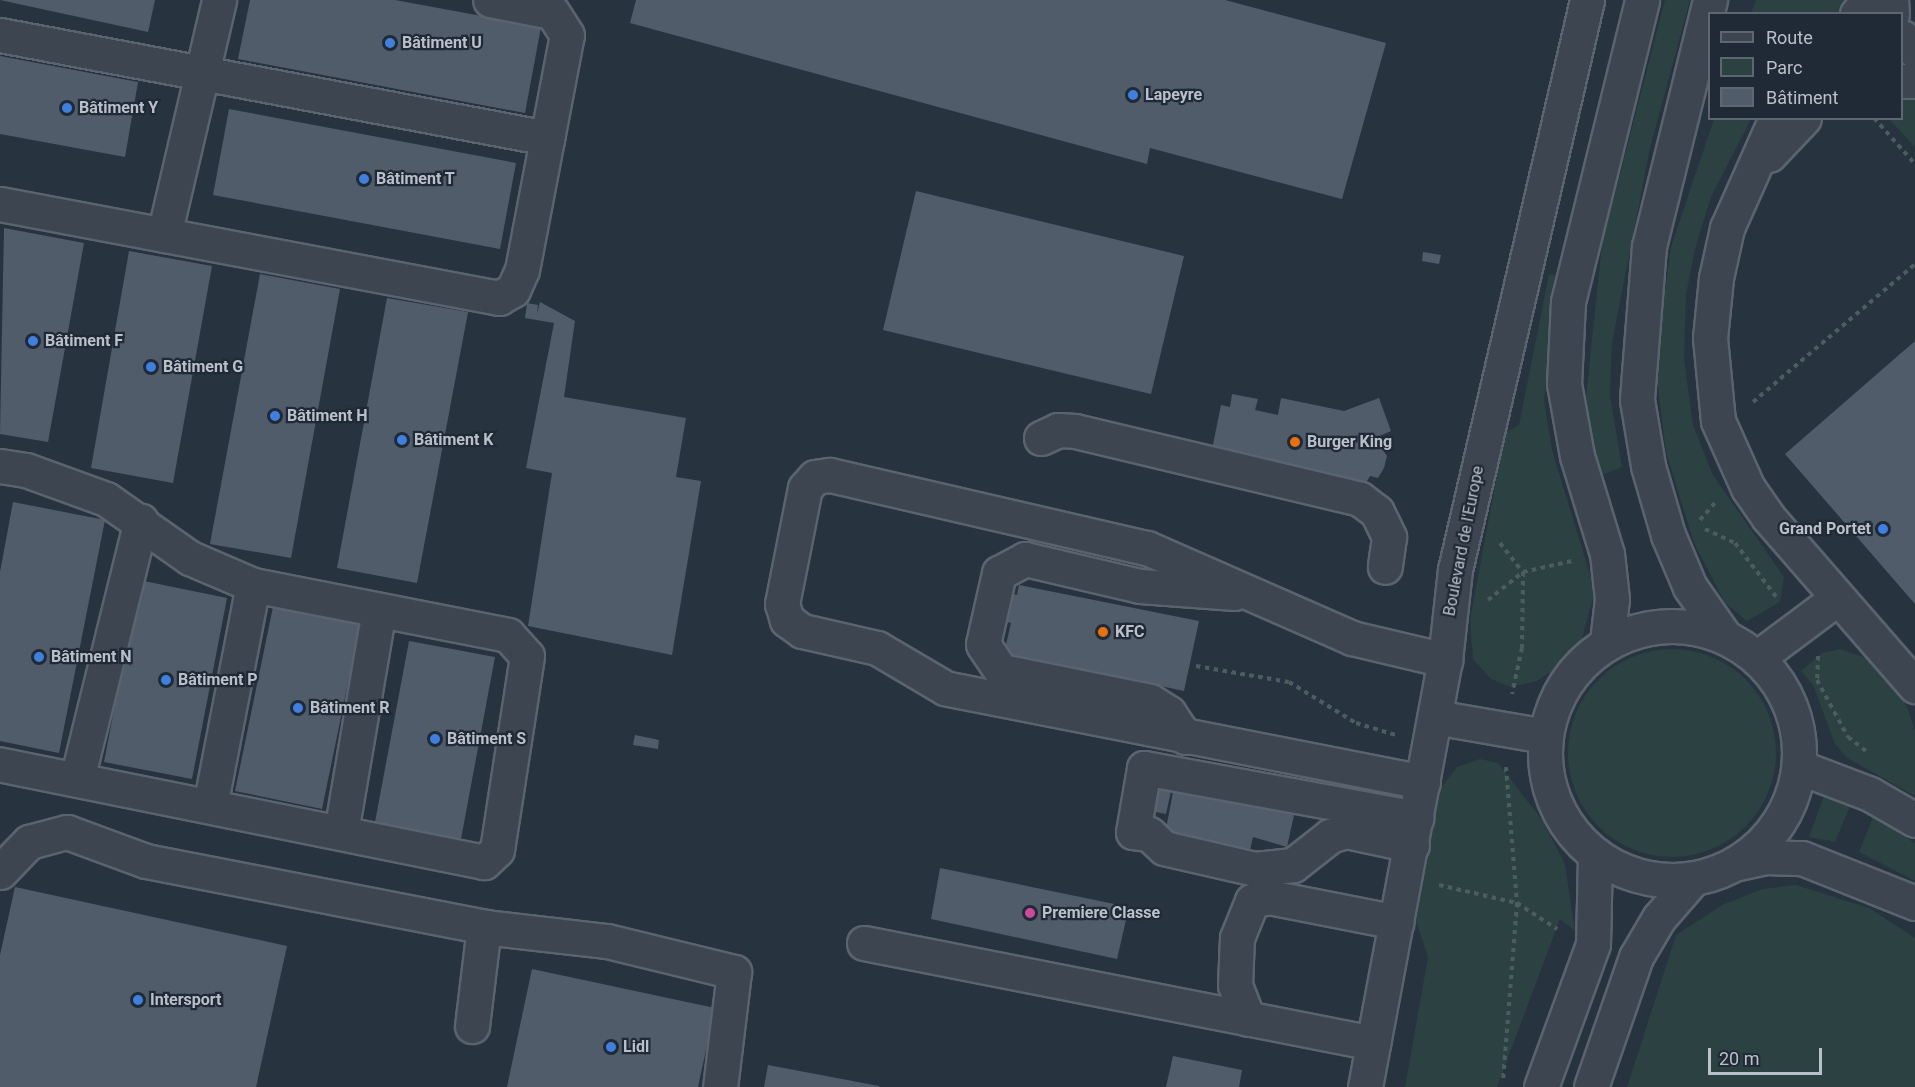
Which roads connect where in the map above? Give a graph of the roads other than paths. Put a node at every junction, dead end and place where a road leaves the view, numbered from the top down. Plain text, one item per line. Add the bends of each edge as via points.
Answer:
1 (219, 0) edge
2 (490, 0) edge
3 (1587, 0) edge
4 (1642, 0) edge
5 (1710, 0) edge
6 (1868, 0) edge
7 (1859, 12) edge
8 (0, 35) edge
9 (1903, 38) edge
10 (1708, 50) edge
11 (1915, 51) edge
12 (200, 72) junction
13 (1682, 101) junction
14 (1775, 120) edge
15 (1802, 120) edge
16 (547, 138) junction
17 (1747, 182) junction
18 (0, 204) edge
19 (164, 235) junction
20 (1041, 438) dead end
21 (0, 466) edge
22 (141, 520) junction
23 (1385, 567) dead end
24 (253, 585) junction
25 (1249, 594) junction
26 (1836, 599) junction
27 (379, 610) junction
28 (1725, 637) junction
29 (1607, 642) junction
30 (1757, 658) junction
31 (1445, 660) junction
32 (1915, 687) edge
33 (1433, 730) junction
34 (1545, 736) junction
35 (1185, 737) junction
36 (0, 764) edge
37 (1799, 767) junction
38 (77, 779) junction
39 (1423, 782) junction
40 (210, 806) junction
41 (1915, 820) edge
42 (341, 832) junction
43 (1414, 832) junction
44 (1595, 856) junction
45 (1737, 864) junction
46 (0, 872) edge
47 (1692, 880) junction
48 (1915, 903) edge
49 (1397, 922) junction
50 (484, 927) junction
51 (864, 943) dead end
52 (1248, 1019) junction
53 (472, 1026) dead end
54 (1373, 1043) junction
55 (720, 1087) edge
56 (1365, 1087) edge
57 (1541, 1087) edge
58 (1590, 1087) edge

1 - 12 street
2 - 16 street via 552,12 567,34
3 - 31 street, Boulevard de l'Europe via 1473,492 1449,608
4 - 29 street via 1568,302 1564,384 1577,456 1607,554 1612,599
5 - 13 street
6 - 7 street
8 - 12 street
9 - 11 street
10 - 13 street
12 - 16 street
12 - 19 street
13 - 28 street via 1649,246 1637,400 1648,466 1668,535 1690,587
14 - 17 street
15 - 17 street
16 - 19 street via 522,270 513,290 499,298
17 - 26 street via 1727,228 1710,338 1712,391 1732,453 1762,507
18 - 19 street
20 - 23 street via 1059,430 1075,431 1360,499 1377,512 1389,537
21 - 22 street via 26,470 106,499
22 - 24 street via 190,558
22 - 38 street
24 - 27 street
24 - 40 street
25 - 31 street via 1352,638
25 - 35 street via 1140,586 1025,559 999,573 983,644 1001,671 1150,701 1169,713
25 - 35 street via 1197,566 1147,548 830,475 815,477 805,488 782,604 787,620 802,631 877,648 945,688
26 - 30 street
26 - 32 street
27 - 42 street
27 - 42 street via 508,635 527,656 497,850 484,862
28 - 29 street via 1689,626 1647,627
28 - 30 street
29 - 34 street via 1562,687
30 - 37 street via 1782,689 1797,727
31 - 33 street, Boulevard de l'Europe
33 - 34 street
33 - 39 street, Boulevard de l'Europe
34 - 44 street via 1549,787 1566,825
35 - 39 street
36 - 38 street
37 - 41 street via 1870,794
37 - 45 street via 1789,805 1767,839
38 - 40 street
39 - 43 street, Boulevard de l'Europe
40 - 42 street
43 - 43 street via 1144,768 1132,832 1149,834 1164,848 1255,869 1293,865 1330,836 1346,831
43 - 49 street, Boulevard de l'Europe
44 - 47 street via 1625,873 1658,881
44 - 57 street via 1593,944
45 - 47 street
45 - 48 street via 1766,856 1802,858
46 - 50 street via 29,842 67,832 146,861
47 - 58 street via 1659,918 1636,957
49 - 52 street via 1269,897 1252,901 1237,938 1235,985
49 - 54 street, Boulevard de l'Europe
50 - 53 street
50 - 55 street via 607,941 734,972
51 - 52 street
52 - 54 street
54 - 56 street, Boulevard de l'Europe

